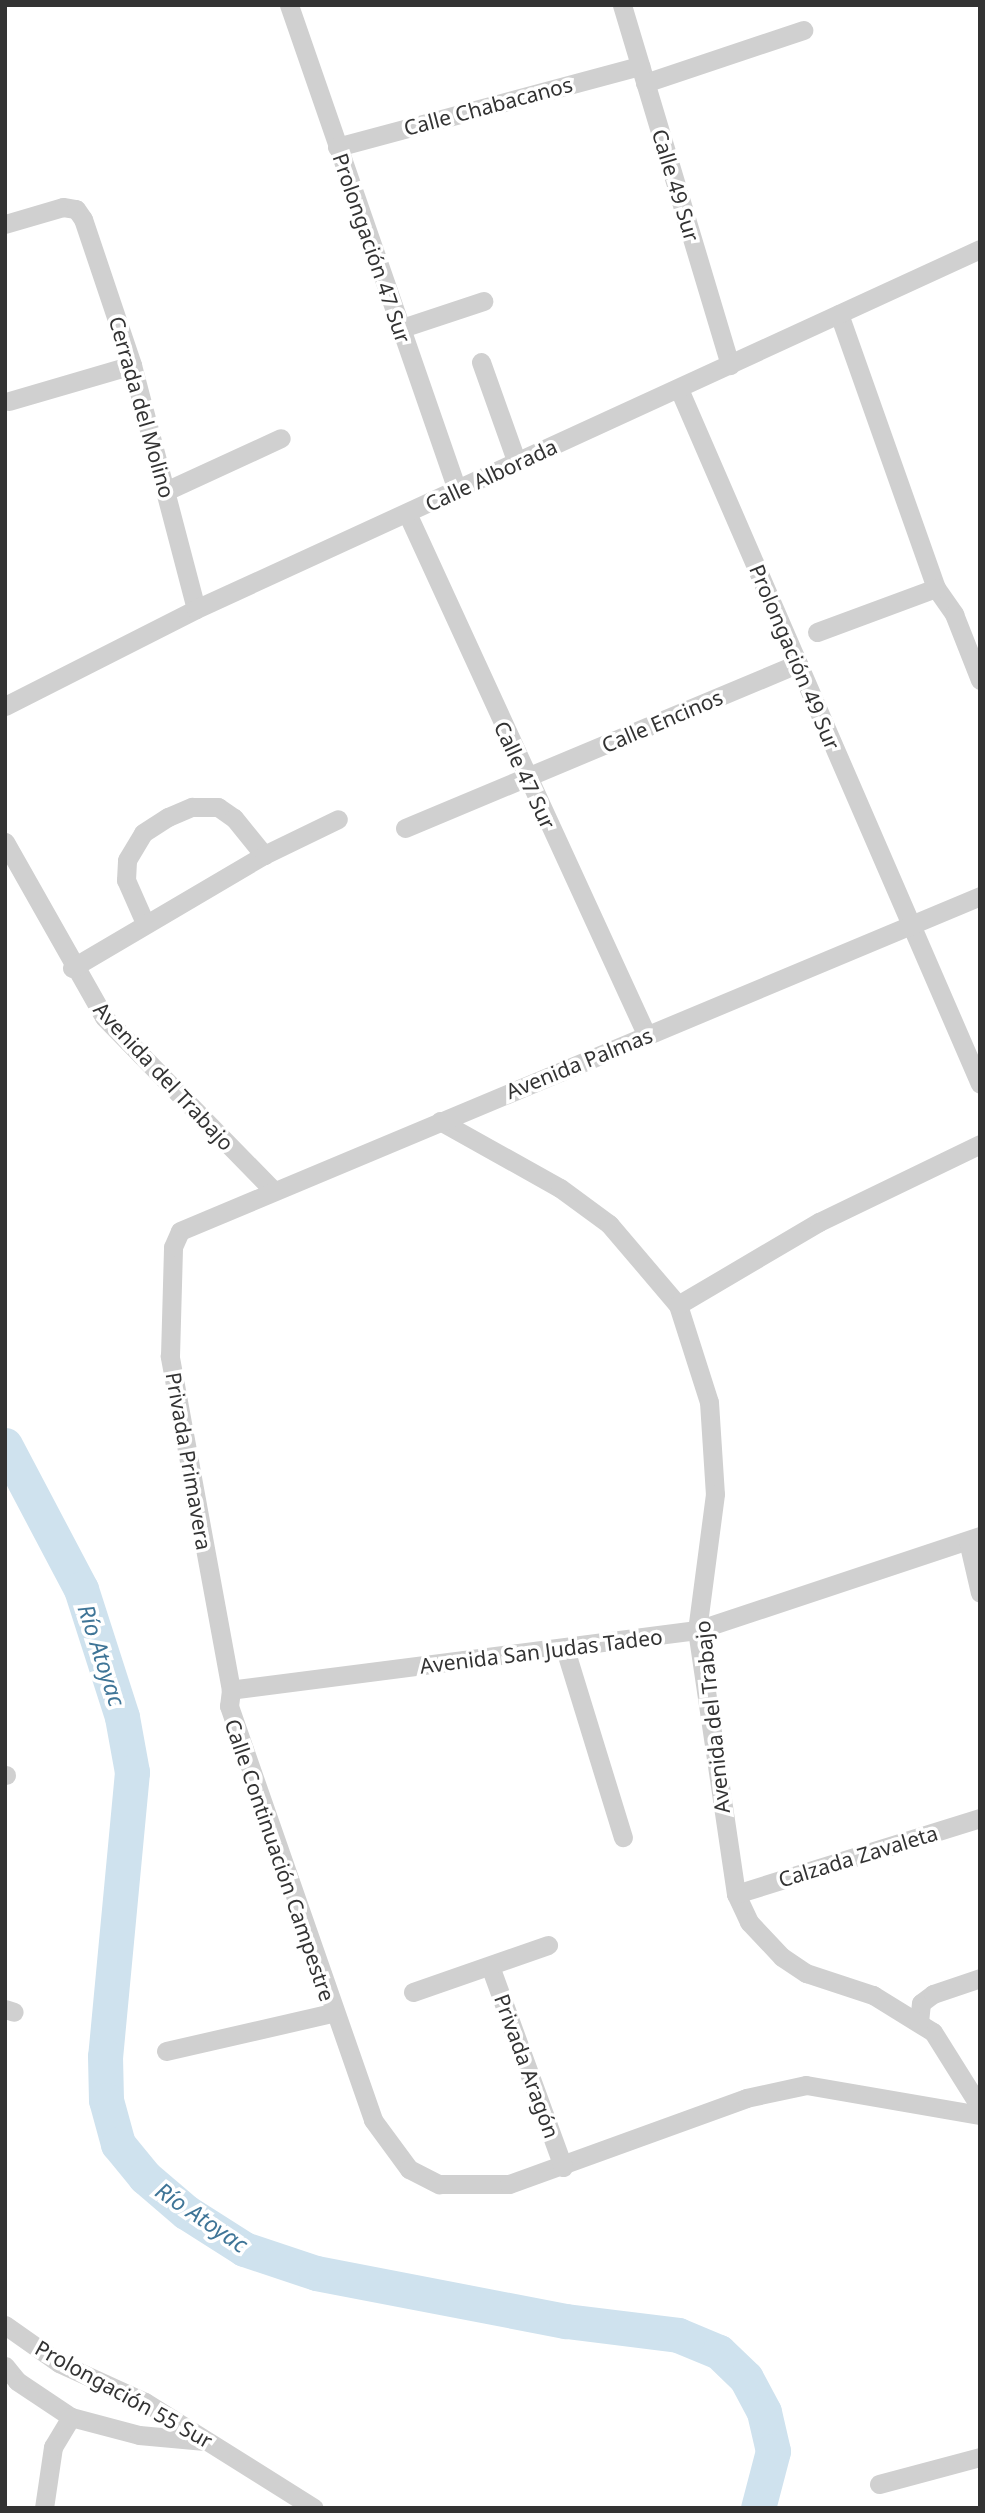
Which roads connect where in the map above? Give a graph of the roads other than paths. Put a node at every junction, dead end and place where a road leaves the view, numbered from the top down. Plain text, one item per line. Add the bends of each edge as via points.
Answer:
1 (289, 5) edge
2 (622, 5) edge
3 (803, 30) dead end
4 (643, 74) junction
5 (337, 147) junction
6 (5, 224) edge
7 (980, 249) edge
8 (483, 302) dead end
9 (839, 314) junction
10 (399, 329) junction
11 (481, 362) dead end
12 (132, 365) junction
13 (730, 365) junction
14 (678, 389) junction
15 (9, 401) dead end
16 (281, 438) dead end
17 (517, 463) junction
18 (168, 490) junction
19 (457, 490) junction
20 (407, 513) junction
21 (936, 588) junction
22 (196, 609) junction
23 (817, 632) dead end
24 (798, 664) junction
25 (980, 680) edge
26 (5, 706) edge
27 (526, 778) junction
28 (338, 819) dead end
29 (405, 828) dead end
30 (5, 842) edge
31 (264, 855) junction
32 (980, 896) edge
33 (145, 923) junction
34 (911, 925) junction
35 (72, 968) junction
36 (646, 1036) junction
37 (980, 1084) edge
38 (440, 1121) junction
39 (980, 1144) edge
40 (273, 1191) junction
41 (180, 1231) joint
42 (678, 1305) junction
43 (974, 1538) edge
44 (980, 1593) edge
45 (697, 1630) junction
46 (565, 1649) junction
47 (230, 1698) junction
48 (980, 1818) edge
49 (623, 1837) dead end
50 (736, 1894) junction
51 (548, 1945) dead end
52 (490, 1966) junction
53 (980, 1978) edge
54 (413, 1992) dead end
55 (332, 2013) junction
56 (919, 2022) junction
57 (166, 2051) dead end
58 (980, 2107) edge
59 (980, 2115) edge
60 (563, 2167) junction
61 (5, 2325) edge
62 (5, 2367) edge
63 (71, 2417) junction
64 (209, 2441) junction
65 (980, 2457) edge
66 (879, 2484) dead end
67 (44, 2508) edge
68 (314, 2508) edge

1 - 5 street, Prolongación 47 Sur
2 - 4 street, Calle 49 Sur
3 - 4 street, Calle Chabacanos
4 - 5 street, Calle Chabacanos
4 - 13 street, Calle 49 Sur
5 - 10 street, Prolongación 47 Sur
6 - 12 street, Cerrada del Molino via 76,209
7 - 9 street, Calle Alborada
8 - 10 street
9 - 13 street, Calle Alborada
9 - 21 street
10 - 19 street, Prolongación 47 Sur
11 - 17 street
12 - 15 street
12 - 18 street, Cerrada del Molino
13 - 14 street, Calle Alborada
14 - 17 street, Calle Alborada
14 - 24 street, Prolongación 49 Sur
16 - 18 street
17 - 19 street, Calle Alborada
18 - 22 street, Cerrada del Molino
19 - 20 street, Calle Alborada
20 - 22 street, Calle Alborada
20 - 27 street, Calle 47 Sur
21 - 23 street
21 - 25 street via 954,614
22 - 26 street, Calle Alborada
24 - 27 street, Calle Encinos
24 - 34 street, Prolongación 49 Sur
27 - 29 street, Calle Encinos
27 - 36 street, Calle 47 Sur
28 - 31 street
30 - 35 street, Avenida del Trabajo
31 - 33 street
31 - 33 street via 234,818 218,807 192,807 168,817 143,833 127,860 126,880
32 - 34 street, Avenida Palmas
33 - 35 street
34 - 36 street, Avenida Palmas
34 - 37 street, Prolongación 49 Sur
35 - 40 street, Avenida del Trabajo via 104,1017
36 - 38 street, Avenida Palmas
38 - 40 street, Avenida Palmas
38 - 42 street, Avenida del Trabajo via 560,1188 609,1224
39 - 42 street via 818,1222
40 - 41 street, Avenida Palmas
41 - 47 street, Privada Primavera via 173,1247 170,1356
42 - 45 street, Avenida del Trabajo via 709,1402 714,1457 715,1494
43 - 44 street
43 - 45 street, Avenida San Judas Tadeo
45 - 46 street, Avenida San Judas Tadeo
45 - 50 street, Avenida del Trabajo
46 - 47 street, Avenida San Judas Tadeo
46 - 49 street
47 - 55 street, Calle Continuación Campestre
48 - 50 street, Calzada Zavaleta
50 - 56 street, Avenida del Trabajo via 749,1922 790,1962 806,1973 873,1995
51 - 52 street, Privada Aragón
52 - 54 street, Privada Aragón
52 - 60 street, Privada Aragón
53 - 56 street via 933,1994 922,2003
55 - 57 street, Calle Continuación Campestre
55 - 60 street, Calle Continuación Campestre via 373,2120 388,2148 409,2169 439,2184 475,2188
56 - 58 street, Avenida del Trabajo via 946,2047
59 - 60 street, Calle Continuación Campestre via 806,2085 746,2098
61 - 64 street, Prolongación 55 Sur via 59,2363 145,2402
62 - 63 street via 17,2381
63 - 64 street via 139,2435
63 - 67 street via 53,2447
64 - 68 street, Prolongación 55 Sur
65 - 66 street

